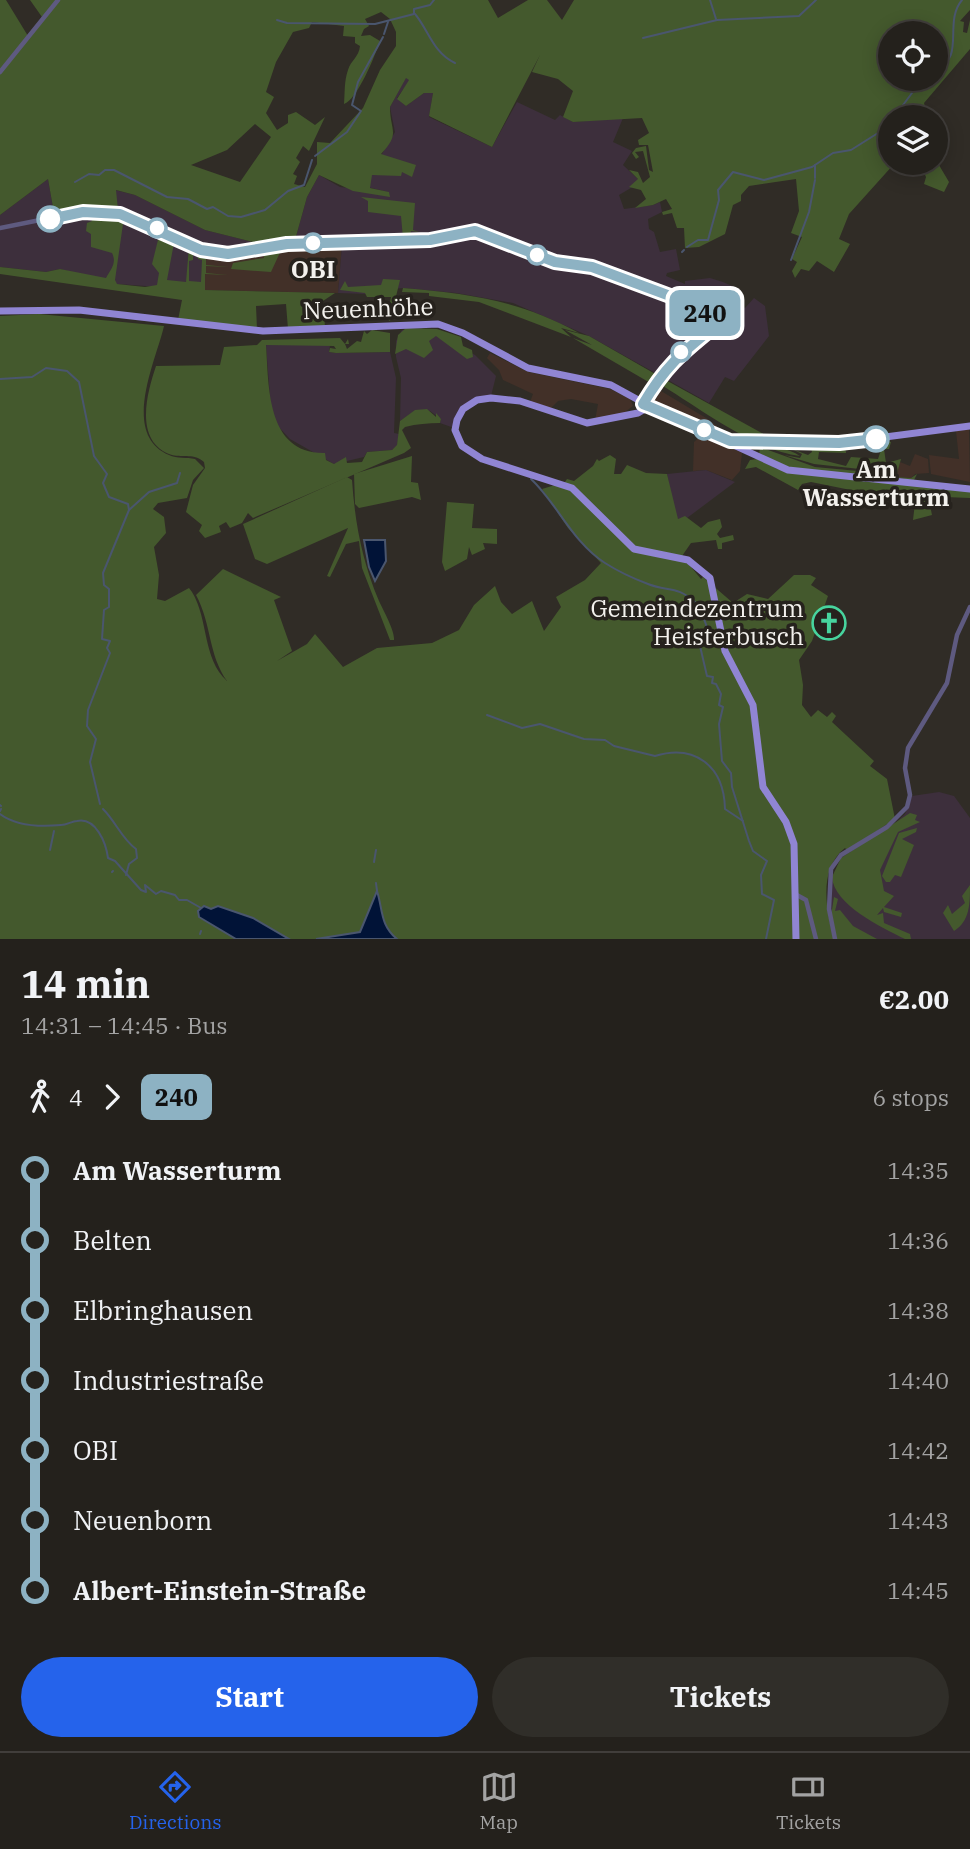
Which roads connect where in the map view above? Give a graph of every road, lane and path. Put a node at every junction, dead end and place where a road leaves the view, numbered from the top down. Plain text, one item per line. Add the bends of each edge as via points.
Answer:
1 (58, 0) edge
2 (0, 72) edge
3 (0, 228) edge
4 (0, 311) edge
5 (643, 404) junction
6 (970, 426) edge
7 (730, 441) junction
8 (760, 443) junction
9 (750, 452) junction
10 (970, 489) edge
11 (970, 607) edge
12 (795, 894) junction
13 (796, 939) edge
14 (816, 939) edge
15 (835, 939) edge

1 - 2 street
3 - 5 street via 80,212 110,212 139,219 201,250 228,254 287,244 443,238 475,231 555,262 592,267 698,307 716,323 676,356
4 - 5 main road, Neuenhöhe via 79,310 263,331 433,323 463,333 520,365 603,383
5 - 7 main road, Neuenhöhe
5 - 12 main road via 643,410 590,423 509,399 481,399 467,405 456,421 460,443 482,458 572,488 634,549 688,560 708,575 725,651 752,700 762,784 793,839
6 - 8 main road via 877,439
7 - 8 main road
7 - 9 main road, Neuenhöhe
8 - 9 main road
9 - 10 main road, Neuenhöhe via 789,470
11 - 15 street via 957,635 947,683 908,750 908,806 887,827 832,865 828,909
12 - 13 main road
12 - 14 street via 806,901

